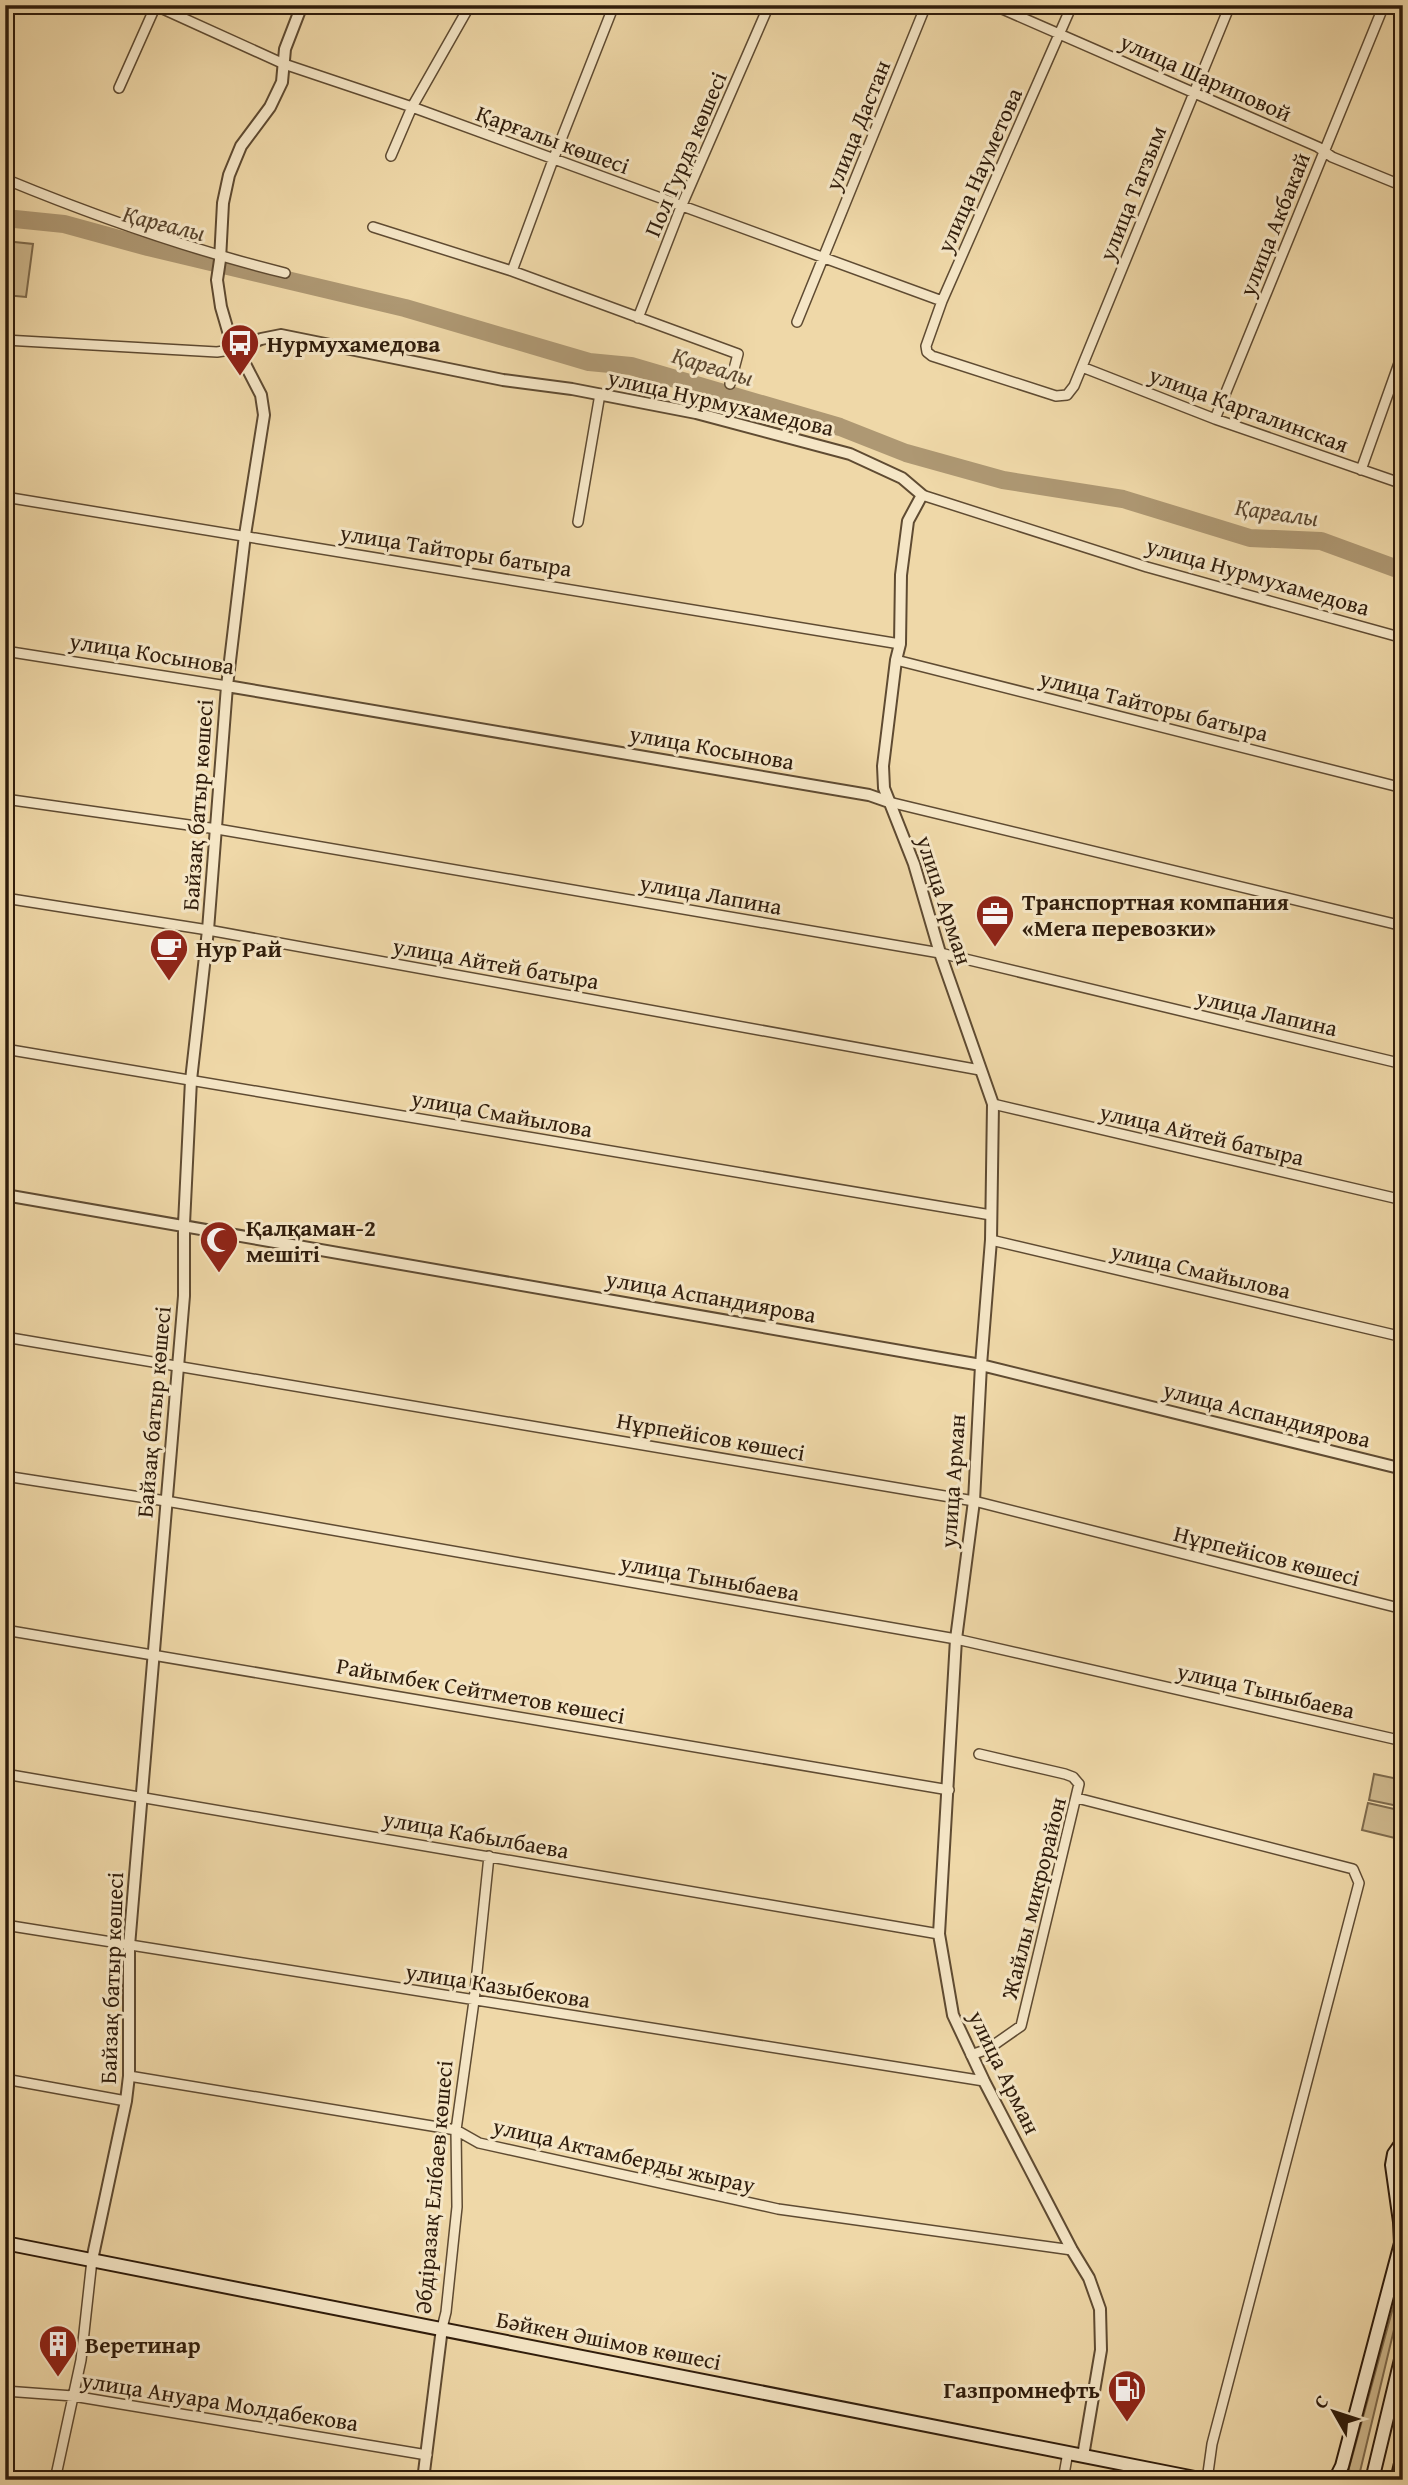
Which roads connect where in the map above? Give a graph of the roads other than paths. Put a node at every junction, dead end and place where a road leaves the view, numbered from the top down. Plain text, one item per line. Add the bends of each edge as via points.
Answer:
1 (8, 5) edge
2 (302, 5) edge
3 (470, 5) edge
4 (614, 5) edge
5 (769, 5) edge
6 (926, 5) edge
7 (993, 5) edge
8 (1072, 5) edge
9 (1230, 5) edge
10 (1384, 5) edge
11 (155, 6) edge
12 (5, 12) edge
13 (1060, 34) junction
14 (284, 64) junction
15 (119, 88) dead end
16 (1193, 93) junction
17 (412, 107) junction
18 (1324, 150) junction
19 (391, 156) dead end
20 (553, 160) junction
21 (5, 179) edge
22 (1403, 186) edge
23 (681, 207) junction
24 (373, 227) dead end
25 (221, 258) junction
26 (823, 259) junction
27 (512, 271) junction
28 (285, 272) dead end
29 (942, 301) junction
30 (638, 318) junction
31 (797, 322) dead end
32 (5, 340) edge
33 (237, 349) junction
34 (1403, 352) edge
35 (1082, 367) junction
36 (730, 384) dead end
37 (600, 394) junction
38 (1067, 395) joint
39 (1215, 419) junction
40 (1361, 470) junction
41 (1403, 484) edge
42 (922, 495) junction
43 (5, 497) edge
44 (578, 522) dead end
45 (245, 535) junction
46 (1403, 638) edge
47 (900, 644) junction
48 (5, 651) edge
49 (896, 660) junction
50 (227, 686) junction
51 (1403, 788) edge
52 (5, 799) edge
53 (888, 802) junction
54 (217, 830) junction
55 (5, 898) edge
56 (1403, 926) edge
57 (208, 930) junction
58 (940, 953) junction
59 (5, 1049) edge
60 (1403, 1064) edge
61 (980, 1070) junction
62 (191, 1080) junction
63 (993, 1104) junction
64 (5, 1195) edge
65 (1403, 1200) edge
66 (992, 1214) junction
67 (184, 1224) junction
68 (991, 1240) junction
69 (5, 1337) edge
70 (1403, 1338) edge
71 (178, 1365) junction
72 (981, 1365) junction
73 (1403, 1469) edge
74 (5, 1476) edge
75 (166, 1501) junction
76 (974, 1501) junction
77 (1403, 1609) edge
78 (5, 1630) edge
79 (956, 1639) junction
80 (152, 1654) junction
81 (1403, 1741) edge
82 (979, 1755) dead end
83 (5, 1774) edge
84 (949, 1790) junction
85 (142, 1797) junction
86 (1077, 1798) junction
87 (489, 1856) junction
88 (5, 1925) edge
89 (939, 1934) junction
90 (129, 1946) junction
91 (474, 2001) junction
92 (971, 2055) junction
93 (129, 2076) junction
94 (5, 2079) edge
95 (984, 2081) junction
96 (126, 2101) junction
97 (456, 2130) junction
98 (1403, 2141) edge
99 (1403, 2151) edge
100 (1392, 2165) junction
101 (5, 2242) edge
102 (1072, 2250) junction
103 (92, 2260) junction
104 (442, 2328) junction
105 (1403, 2351) edge
106 (5, 2391) edge
107 (73, 2396) junction
108 (1068, 2452) junction
109 (428, 2455) junction
110 (1403, 2455) edge
111 (1083, 2456) junction
112 (1342, 2466) junction
113 (54, 2480) edge
114 (423, 2480) edge
115 (1063, 2480) edge
116 (1206, 2480) edge
117 (1335, 2480) edge
118 (1343, 2480) edge
119 (1372, 2480) edge
120 (1397, 2480) edge

1 - 12 street
2 - 14 street via 288,37
3 - 17 street
4 - 20 street
5 - 23 street, Пол Гурдэ көшесі
6 - 26 street, улица Дастан
7 - 13 street, улица Шариповой
8 - 13 street, улица Науметова
9 - 16 street, улица Тагзым
10 - 18 street, улица Акбакай
11 - 14 street, Қарғалы көшесі
11 - 15 street
13 - 16 street, улица Шариповой
13 - 29 street, улица Науметова
14 - 17 street, Қарғалы көшесі
14 - 25 street via 282,82 270,107 241,146 229,175
16 - 18 street, улица Шариповой
16 - 35 street, улица Тагзым
17 - 19 street
17 - 20 street, Қарғалы көшесі
18 - 22 street, улица Шариповой
18 - 39 street, улица Акбакай
20 - 23 street, Қарғалы көшесі
20 - 27 street
21 - 25 street via 97,217
23 - 26 street, Қарғалы көшесі
23 - 30 street, Пол Гурдэ көшесі
24 - 27 street
25 - 28 street
25 - 33 street, Байзақ батыр көшесі via 217,280 228,331
26 - 29 street, Қарғалы көшесі
26 - 31 street, улица Дастан
27 - 30 street
29 - 38 street, улица Науметова via 926,346 932,356 1056,396
30 - 36 street via 738,354
32 - 33 street, улица Нурмухамедова via 216,352
33 - 37 street, улица Нурмухамедова via 281,335 503,380
33 - 45 street, Байзақ батыр көшесі via 261,395 264,415
34 - 40 street
35 - 38 street, улица Тагзым
35 - 39 street, улица Каргалинская
37 - 42 street, улица Нурмухамедова via 696,413 850,454 902,478
37 - 44 street
39 - 40 street, улица Каргалинская
40 - 41 street, улица Каргалинская
42 - 46 street, улица Нурмухамедова via 1147,567
42 - 47 street, улица Арман via 908,521
43 - 45 street, улица Тайторы батыра
45 - 47 street, улица Тайторы батыра
45 - 50 street, Байзақ батыр көшесі
47 - 49 street, улица Арман
48 - 50 street, улица Косынова
49 - 51 street, улица Тайторы батыра
49 - 53 street, улица Арман via 883,766
50 - 53 street, улица Косынова
50 - 54 street, Байзақ батыр көшесі
52 - 54 street, улица Лапина
53 - 56 street, улица Косынова
53 - 58 street, улица Арман via 914,864
54 - 57 street, Байзақ батыр көшесі
54 - 58 street, улица Лапина
55 - 57 street, улица Айтей батыра
57 - 61 street, улица Айтей батыра
57 - 62 street, Байзақ батыр көшесі
58 - 60 street, улица Лапина
58 - 61 street, улица Арман
59 - 62 street, улица Смайылова
61 - 63 street, улица Арман
62 - 66 street, улица Смайылова
62 - 67 street, Байзақ батыр көшесі
63 - 65 street, улица Айтей батыра
63 - 66 street, улица Арман
64 - 67 street, улица Аспандиярова
66 - 68 street, улица Арман
67 - 71 street, Байзақ батыр көшесі
67 - 72 street, улица Аспандиярова
68 - 70 street, улица Смайылова
68 - 72 street, улица Арман
69 - 71 street, Нұрпейісов көшесі
71 - 75 street, Байзақ батыр көшесі
71 - 76 street, Нұрпейісов көшесі
72 - 73 street, улица Аспандиярова
72 - 76 street, улица Арман
74 - 75 street, улица Тыныбаева
75 - 79 street, улица Тыныбаева
75 - 80 street, Байзақ батыр көшесі
76 - 77 street, Нұрпейісов көшесі
76 - 79 street, улица Арман
78 - 80 street, Райымбек Сейтметов көшесі
79 - 81 street, улица Тыныбаева
79 - 84 street, улица Арман
80 - 84 street, Райымбек Сейтметов көшесі
80 - 85 street, Байзақ батыр көшесі
82 - 86 street, Жайлы микрорайон via 1073,1777 1079,1784
83 - 85 street, улица Кабылбаева
84 - 89 street, улица Арман
85 - 87 street, улица Кабылбаева
85 - 90 street, Байзақ батыр көшесі
86 - 92 street, Жайлы микрорайон via 1021,2026
86 - 116 street via 1353,1869 1359,1883
87 - 89 street, улица Кабылбаева
87 - 91 street, Әбдіразақ Елібаев көшесі
88 - 90 street, улица Казыбекова
89 - 92 street, улица Арман via 953,2014
90 - 91 street, улица Казыбекова
90 - 93 street, Байзақ батыр көшесі
91 - 95 street, улица Казыбекова
91 - 97 street, Әбдіразақ Елібаев көшесі
92 - 95 street, улица Арман
93 - 96 street, Байзақ батыр көшесі
93 - 97 street, улица Актамберды жырау
94 - 96 street
95 - 102 street, улица Арман
96 - 103 street, Байзақ батыр көшесі
97 - 102 street, улица Актамберды жырау via 479,2143 778,2209
97 - 104 street, Әбдіразақ Елібаев көшесі via 457,2207
98 - 100 main road
99 - 100 main road
100 - 112 main road via 1401,2243
101 - 103 main road, Бәйкен Әшімов көшесі
102 - 111 street, улица Арман via 1100,2309 1101,2350
103 - 104 main road, Бәйкен Әшімов көшесі
103 - 107 street, Байзақ батыр көшесі
104 - 108 main road, Бәйкен Әшімов көшесі
104 - 109 street, Әбдіразақ Елібаев көшесі
105 - 119 main road
106 - 107 street, улица Ануара Молдабекова
107 - 109 street, улица Ануара Молдабекова
107 - 113 street, Байзақ батыр көшесі
108 - 111 main road, Бәйкен Әшімов көшесі
108 - 115 street
109 - 114 street, Әбдіразақ Елібаев көшесі
110 - 120 main road
111 - 116 main road, Бәйкен Әшімов көшесі
112 - 117 main road
112 - 118 main road

